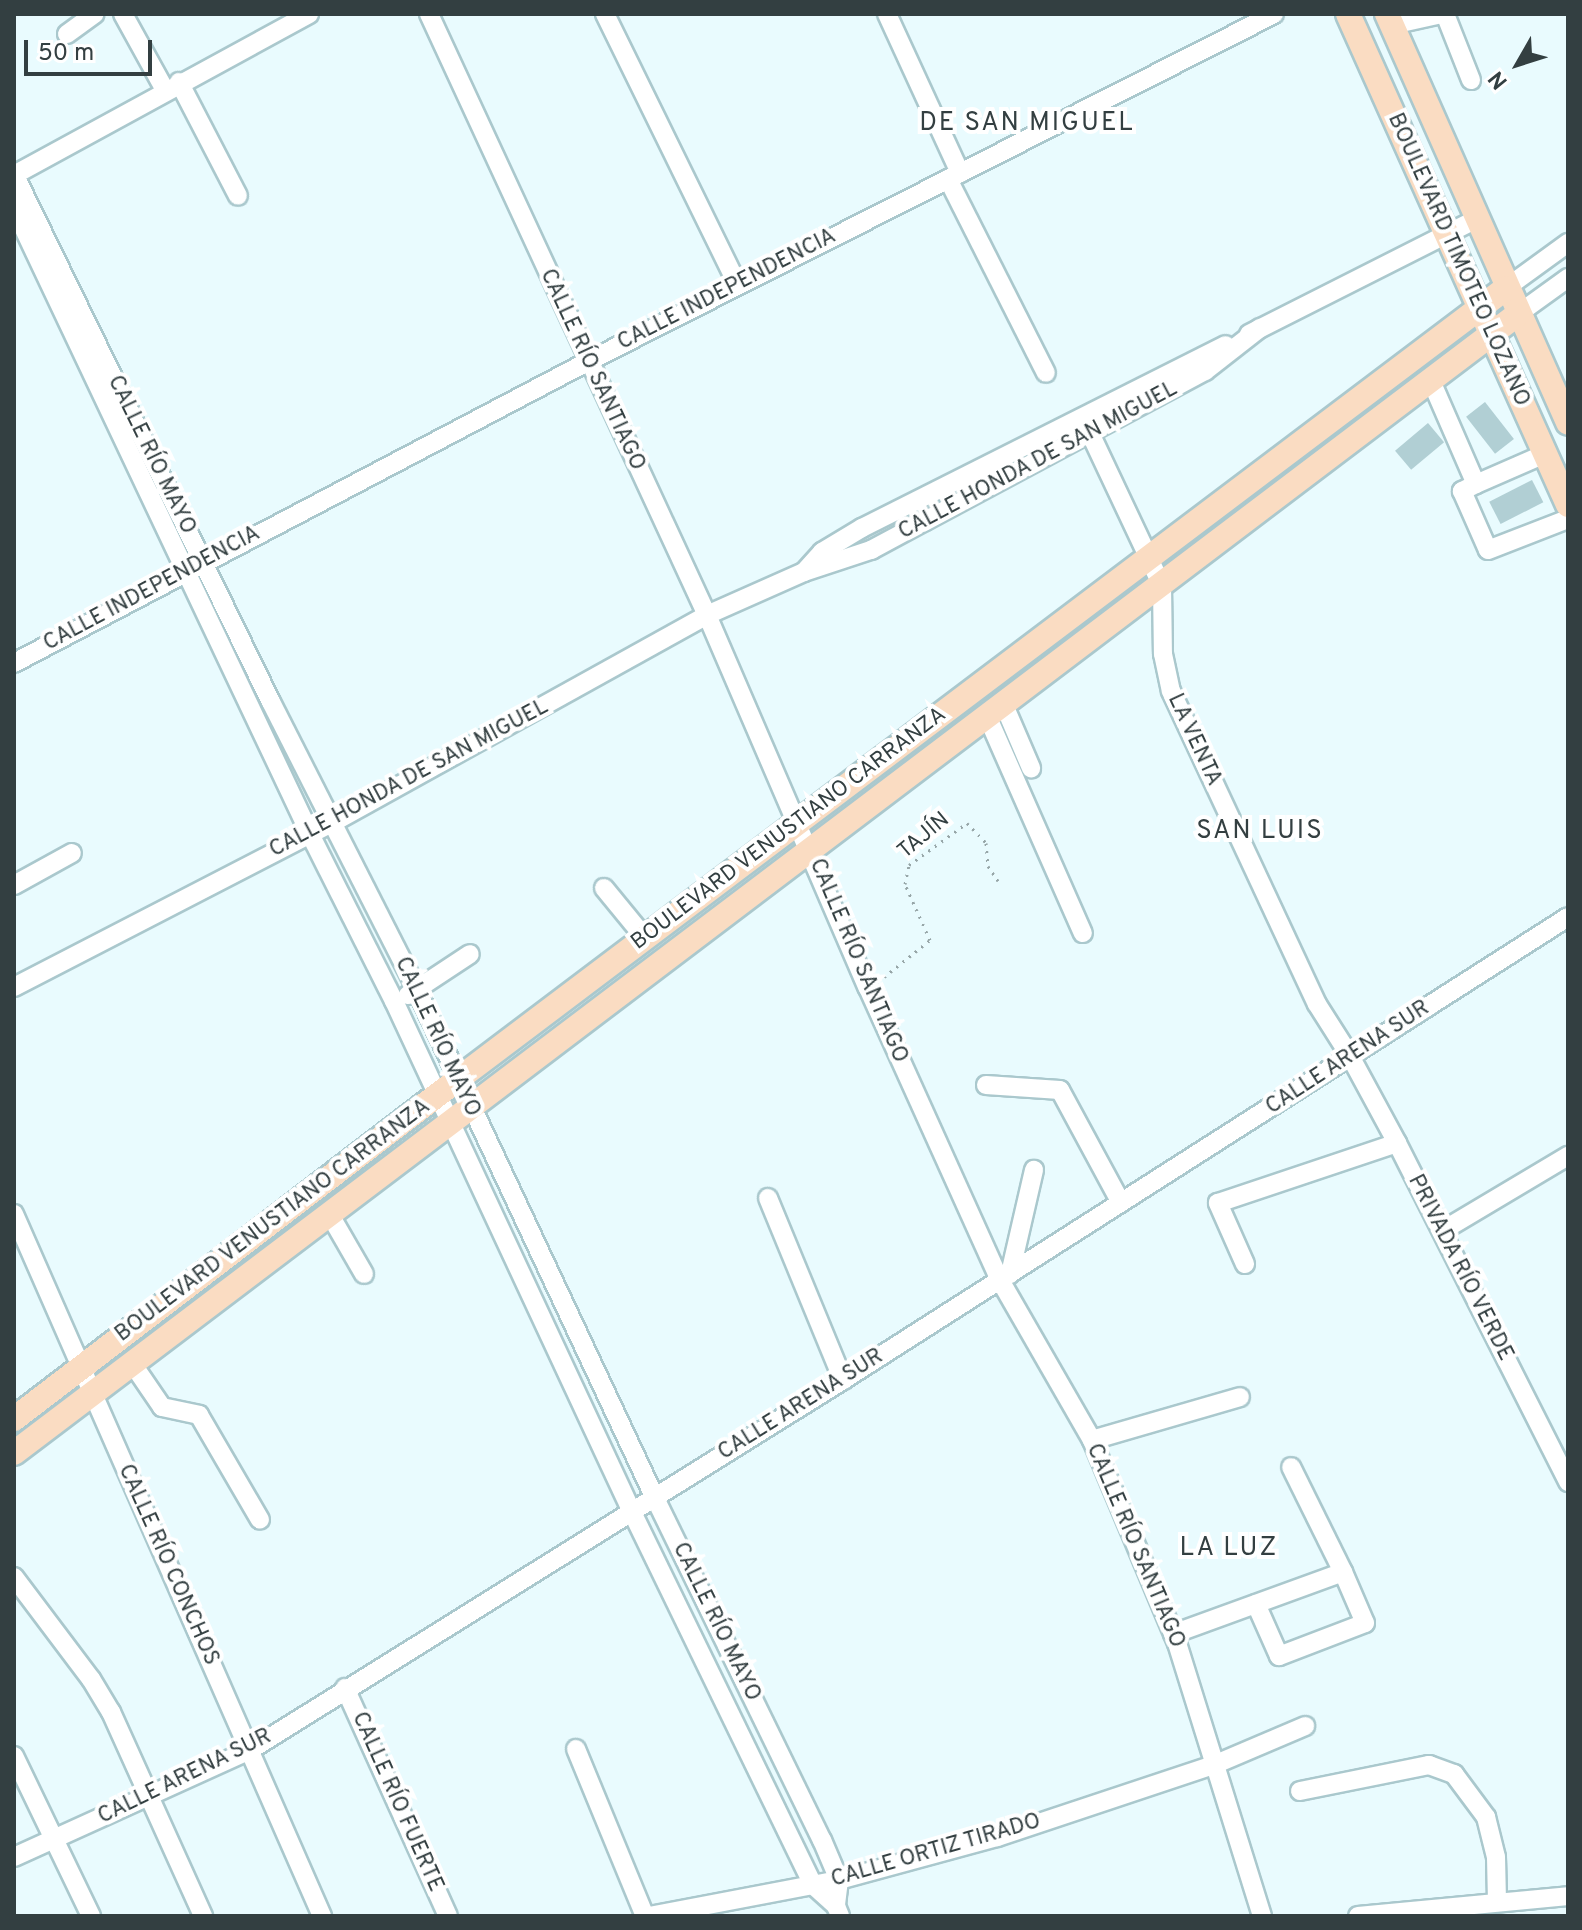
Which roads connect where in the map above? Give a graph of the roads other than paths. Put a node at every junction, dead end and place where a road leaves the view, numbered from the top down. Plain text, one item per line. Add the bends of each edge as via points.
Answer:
1 (95, 14) edge
2 (123, 14) edge
3 (309, 14) edge
4 (429, 14) edge
5 (605, 14) edge
6 (887, 14) edge
7 (1274, 14) edge
8 (1348, 14) edge
9 (1444, 14) edge
10 (1390, 20) edge
11 (67, 34) dead end
12 (1471, 80) dead end
13 (172, 86) junction
14 (14, 175) edge
15 (954, 176) junction
16 (238, 196) dead end
17 (14, 208) edge
18 (1477, 219) junction
19 (1446, 235) junction
20 (1568, 243) edge
21 (1568, 278) edge
22 (738, 285) junction
23 (1506, 288) junction
24 (1479, 310) junction
25 (1518, 314) junction
26 (1260, 328) junction
27 (1491, 335) junction
28 (587, 362) junction
29 (1046, 373) dead end
30 (1432, 383) junction
31 (1568, 423) edge
32 (1090, 433) junction
33 (1545, 454) junction
34 (1476, 484) junction
35 (1568, 505) edge
36 (1568, 519) edge
37 (1148, 558) junction
38 (194, 566) junction
39 (804, 572) junction
40 (1162, 586) junction
41 (707, 615) junction
42 (14, 663) edge
43 (996, 712) junction
44 (1031, 768) dead end
45 (799, 821) junction
46 (332, 823) junction
47 (310, 834) junction
48 (812, 852) junction
49 (72, 853) dead end
50 (14, 885) edge
51 (604, 888) dead end
52 (1568, 917) edge
53 (1083, 933) dead end
54 (645, 938) junction
55 (470, 954) dead end
56 (14, 987) edge
57 (417, 990) junction
58 (394, 1001) junction
59 (1350, 1056) junction
60 (457, 1080) junction
61 (986, 1085) dead end
62 (437, 1095) junction
63 (471, 1110) junction
64 (451, 1125) junction
65 (1397, 1143) junction
66 (1568, 1156) edge
67 (1034, 1170) dead end
68 (768, 1198) dead end
69 (1121, 1203) junction
70 (14, 1214) edge
71 (330, 1215) junction
72 (1442, 1231) junction
73 (1245, 1264) dead end
74 (364, 1274) dead end
75 (1005, 1277) junction
76 (132, 1363) junction
77 (81, 1367) junction
78 (843, 1380) junction
79 (92, 1392) junction
80 (1240, 1397) dead end
81 (14, 1419) edge
82 (1092, 1440) junction
83 (14, 1453) edge
84 (1291, 1467) dead end
85 (1568, 1482) edge
86 (654, 1496) junction
87 (631, 1510) junction
88 (260, 1520) dead end
89 (1343, 1572) junction
90 (14, 1577) edge
91 (1256, 1604) junction
92 (1173, 1634) junction
93 (345, 1688) junction
94 (1305, 1726) dead end
95 (576, 1749) dead end
96 (250, 1750) junction
97 (14, 1756) edge
98 (1216, 1764) junction
99 (1300, 1791) dead end
100 (151, 1796) junction
101 (56, 1839) junction
102 (14, 1857) edge
103 (839, 1880) junction
104 (813, 1885) junction
105 (1568, 1896) edge
106 (1497, 1902) junction
107 (838, 1911) edge
108 (91, 1916) edge
109 (203, 1916) edge
110 (322, 1916) edge
111 (448, 1916) edge
112 (648, 1916) edge
113 (1262, 1916) edge
114 (1358, 1916) edge

1 - 11 street
2 - 13 street
3 - 13 street
4 - 28 street, CALLE RÍO SANTIAGO
5 - 22 street
6 - 15 street
7 - 15 street, CALLE INDEPENDENCIA
8 - 19 main road, BOULEVARD TIMOTEO LOZANO
9 - 10 street
9 - 12 street
10 - 18 main road, BOULEVARD TIMOTEO LOZANO
13 - 14 street
13 - 16 street
14 - 38 street, CALLE RÍO MAYO
15 - 22 street, CALLE INDEPENDENCIA
15 - 29 street
17 - 38 street, CALLE RÍO MAYO
18 - 19 street, CALLE HONDA DE SAN MIGUEL
18 - 23 main road, BOULEVARD TIMOTEO LOZANO
19 - 24 main road, BOULEVARD TIMOTEO LOZANO
19 - 26 street, CALLE HONDA DE SAN MIGUEL
20 - 23 street, BOULEVARD VENUSTIANO CARRANZA
21 - 25 street, BOULEVARD VENUSTIANO CARRANZA
22 - 28 street, CALLE INDEPENDENCIA
23 - 24 main road, BOULEVARD VENUSTIANO CARRANZA
23 - 25 main road, BOULEVARD TIMOTEO LOZANO
24 - 27 main road, BOULEVARD TIMOTEO LOZANO
24 - 37 main road, BOULEVARD VENUSTIANO CARRANZA
25 - 27 main road, BOULEVARD VENUSTIANO CARRANZA
25 - 31 main road, BOULEVARD TIMOTEO LOZANO
26 - 32 street, CALLE HONDA DE SAN MIGUEL via 1205,371
26 - 39 street, CALLE HONDA DE SAN MIGUEL via 862,528 822,552
27 - 30 main road, BOULEVARD VENUSTIANO CARRANZA
27 - 33 main road, BOULEVARD TIMOTEO LOZANO
28 - 38 street, CALLE INDEPENDENCIA
28 - 41 street, CALLE RÍO SANTIAGO
30 - 34 street
30 - 40 main road, BOULEVARD VENUSTIANO CARRANZA
32 - 37 street
32 - 39 street, CALLE HONDA DE SAN MIGUEL via 871,550
33 - 34 street
33 - 35 main road, BOULEVARD TIMOTEO LOZANO
34 - 36 street via 1462,491 1488,550
37 - 40 street
37 - 45 main road, BOULEVARD VENUSTIANO CARRANZA
38 - 42 street, CALLE INDEPENDENCIA
38 - 46 street, CALLE RÍO MAYO
38 - 47 street, CALLE RÍO MAYO
39 - 41 street, CALLE HONDA DE SAN MIGUEL
40 - 43 main road, BOULEVARD VENUSTIANO CARRANZA
40 - 59 street, LA VENTA via 1163,654 1171,691 1317,1004
41 - 45 street, CALLE RÍO SANTIAGO
41 - 46 street, CALLE HONDA DE SAN MIGUEL
43 - 44 street
43 - 48 main road, BOULEVARD VENUSTIANO CARRANZA
43 - 53 street
45 - 48 street, CALLE RÍO SANTIAGO
45 - 54 main road, BOULEVARD VENUSTIANO CARRANZA
46 - 47 street, CALLE HONDA DE SAN MIGUEL
46 - 57 street, CALLE RÍO MAYO
47 - 56 street, CALLE HONDA DE SAN MIGUEL
47 - 58 street, CALLE RÍO MAYO
48 - 63 main road, BOULEVARD VENUSTIANO CARRANZA
48 - 75 street, CALLE RÍO SANTIAGO via 868,988
49 - 50 street
51 - 54 street
52 - 59 street, CALLE ARENA SUR
54 - 60 main road, BOULEVARD VENUSTIANO CARRANZA
55 - 57 street
57 - 58 street
57 - 60 street, CALLE RÍO MAYO
58 - 62 street, CALLE RÍO MAYO
59 - 65 street, PRIVADA RÍO VERDE
59 - 69 street, CALLE ARENA SUR
60 - 62 main road, BOULEVARD VENUSTIANO CARRANZA
60 - 63 street, CALLE RÍO MAYO
61 - 69 street via 1060,1090
62 - 64 street, CALLE RÍO MAYO
62 - 77 main road, BOULEVARD VENUSTIANO CARRANZA
63 - 64 main road, BOULEVARD VENUSTIANO CARRANZA
63 - 86 street, CALLE RÍO MAYO
64 - 71 main road, BOULEVARD VENUSTIANO CARRANZA
64 - 87 street, CALLE RÍO MAYO
65 - 72 street, PRIVADA RÍO VERDE
65 - 73 street via 1218,1203
66 - 72 street
67 - 75 street
68 - 78 street
69 - 75 street, CALLE ARENA SUR
70 - 77 street, CALLE RÍO CONCHOS
71 - 74 street
71 - 76 main road, BOULEVARD VENUSTIANO CARRANZA
72 - 85 street, PRIVADA RÍO VERDE
75 - 78 street, CALLE ARENA SUR
75 - 82 street, CALLE RÍO SANTIAGO
76 - 79 main road, BOULEVARD VENUSTIANO CARRANZA
76 - 88 street via 162,1407 199,1415
77 - 79 street, CALLE RÍO CONCHOS
77 - 81 main road, BOULEVARD VENUSTIANO CARRANZA
78 - 86 street, CALLE ARENA SUR
79 - 83 main road, BOULEVARD VENUSTIANO CARRANZA
79 - 96 street, CALLE RÍO CONCHOS
80 - 82 street
82 - 92 street, CALLE RÍO SANTIAGO
84 - 89 street
86 - 87 street, CALLE ARENA SUR
86 - 103 street, CALLE RÍO MAYO
87 - 93 street, CALLE ARENA SUR
87 - 104 street, CALLE RÍO MAYO
89 - 91 street
89 - 91 street via 1365,1623 1279,1656
90 - 100 street via 91,1679
91 - 92 street
92 - 98 street, CALLE RÍO SANTIAGO
93 - 96 street, CALLE ARENA SUR
93 - 111 street, CALLE RÍO FUERTE
94 - 98 street, CALLE ORTIZ TIRADO
95 - 112 street
96 - 100 street, CALLE ARENA SUR
96 - 110 street, CALLE RÍO CONCHOS
97 - 101 street
98 - 103 street, CALLE ORTIZ TIRADO via 997,1837
98 - 113 street, CALLE RÍO SANTIAGO
99 - 106 street via 1429,1765 1454,1774 1486,1817 1496,1857
100 - 101 street, CALLE ARENA SUR
100 - 109 street
101 - 102 street, CALLE ARENA SUR
101 - 108 street
103 - 104 street, CALLE ORTIZ TIRADO
103 - 107 street, CALLE RÍO MAYO
104 - 107 street, CALLE RÍO MAYO
104 - 112 street, CALLE ORTIZ TIRADO
105 - 106 street
106 - 114 street

